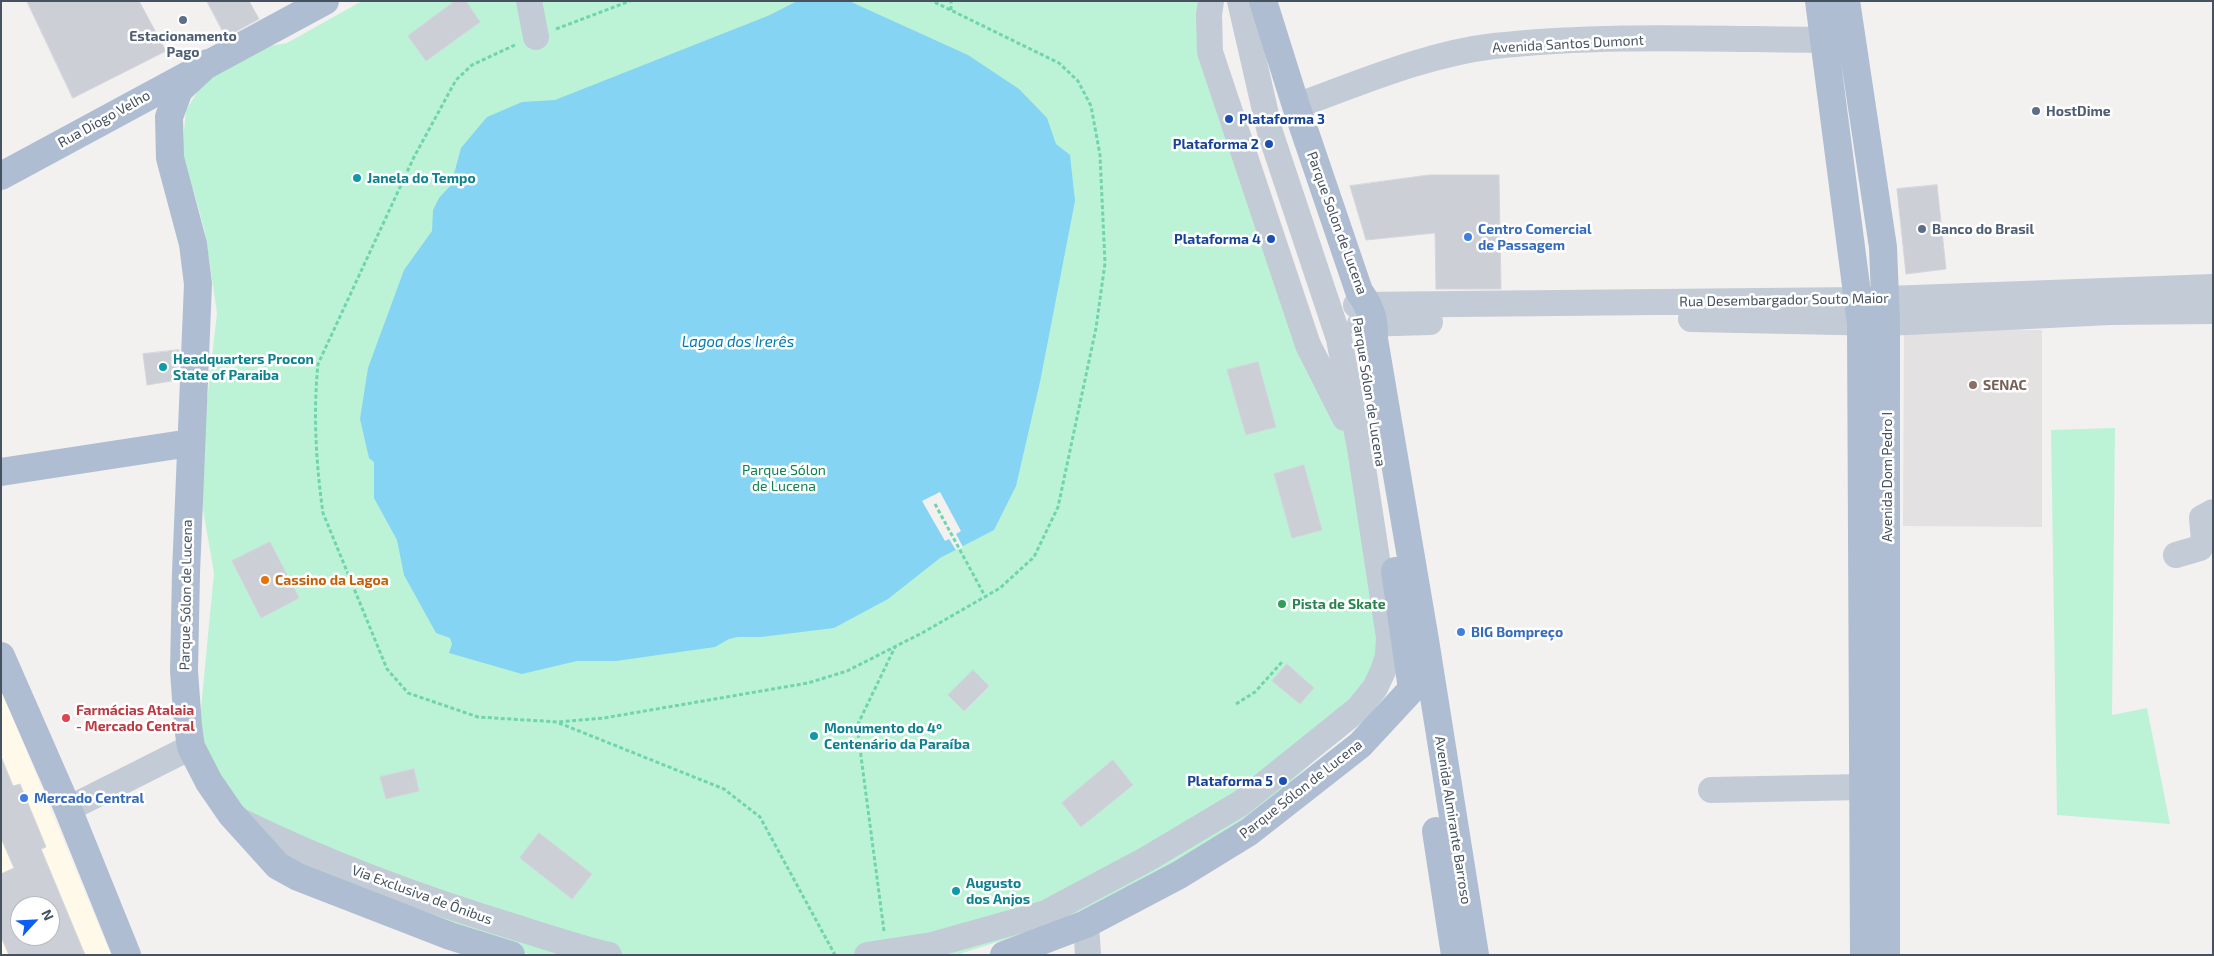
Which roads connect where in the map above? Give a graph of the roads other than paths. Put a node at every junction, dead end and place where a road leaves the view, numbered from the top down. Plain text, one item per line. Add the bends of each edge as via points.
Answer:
1 (325, 1) edge
2 (529, 1) edge
3 (1211, 1) edge
4 (1240, 1) edge
5 (1263, 1) edge
6 (1819, 1) edge
7 (1846, 1) edge
8 (536, 36) road end
9 (1837, 40) junction
10 (208, 63) junction
11 (1296, 106) junction
12 (1, 176) edge
13 (2213, 287) edge
14 (1364, 309) junction
15 (2213, 311) edge
16 (1873, 312) junction
17 (190, 443) junction
18 (1360, 448) junction
19 (1, 472) edge
20 (2213, 512) edge
21 (2176, 555) dead end
22 (1, 656) edge
23 (1421, 687) junction
24 (191, 747) junction
25 (1863, 787) junction
26 (1711, 790) dead end
27 (68, 809) junction
28 (240, 821) junction
29 (1086, 924) junction
30 (926, 950) edge
31 (877, 953) edge
32 (126, 955) edge
33 (511, 955) edge
34 (609, 955) edge
35 (1004, 955) edge
36 (1088, 955) edge
37 (1455, 955) edge
38 (1475, 955) edge
39 (1864, 955) edge
40 (1886, 955) edge

1 - 10 main road
2 - 8 street
3 - 18 street via 1210,52 1268,229 1308,345
4 - 18 street via 1270,132 1339,339
5 - 11 main road, Parque Solon de Lucena
6 - 9 main road, Avenida Dom Pedro I
7 - 9 main road, Avenida Dom Pedro I
9 - 11 street, Avenida Santos Dumont via 1622,39 1493,46 1400,69
9 - 16 main road, Avenida Dom Pedro I via 1868,144 1883,247
10 - 12 main road, Rua Diogo Velho
10 - 17 main road, Parque Sólon de Lucena via 179,90 169,117 170,158 191,236 198,284
11 - 14 main road, Parque Solon de Lucena
13 - 16 street, Rua Desembargador Souto Maior
14 - 16 street, Rua Desembargador Souto Maior
14 - 23 main road, Parque Sólon de Lucena
15 - 16 street, Rua Desembargador Souto Maior
16 - 25 main road, Avenida Dom Pedro I
16 - 40 main road, Avenida Dom Pedro I
17 - 19 main road
17 - 24 main road, Parque Sólon de Lucena via 184,671
18 - 30 street via 1389,637 1383,671 1375,688 1358,709 1241,803 1147,859 1046,912
20 - 21 street via 2202,518 2204,541 2200,548
22 - 27 main road
23 - 29 main road, Parque Sólon de Lucena via 1360,745 1249,832 1179,875
23 - 37 main road, Avenida Almirante Barroso
23 - 38 main road, Avenida Almirante Barroso
24 - 27 street
24 - 28 main road, Parque Sólon de Lucena via 209,782 231,814
25 - 26 street
25 - 39 main road, Avenida Dom Pedro I
27 - 32 main road
28 - 33 main road, Parque Sólon de Lucena via 278,866 298,877 450,936
28 - 34 street, Via Exclusiva de Ônibus via 288,845 384,883 475,915
29 - 35 main road, Parque Sólon de Lucena
29 - 36 street
30 - 31 street

